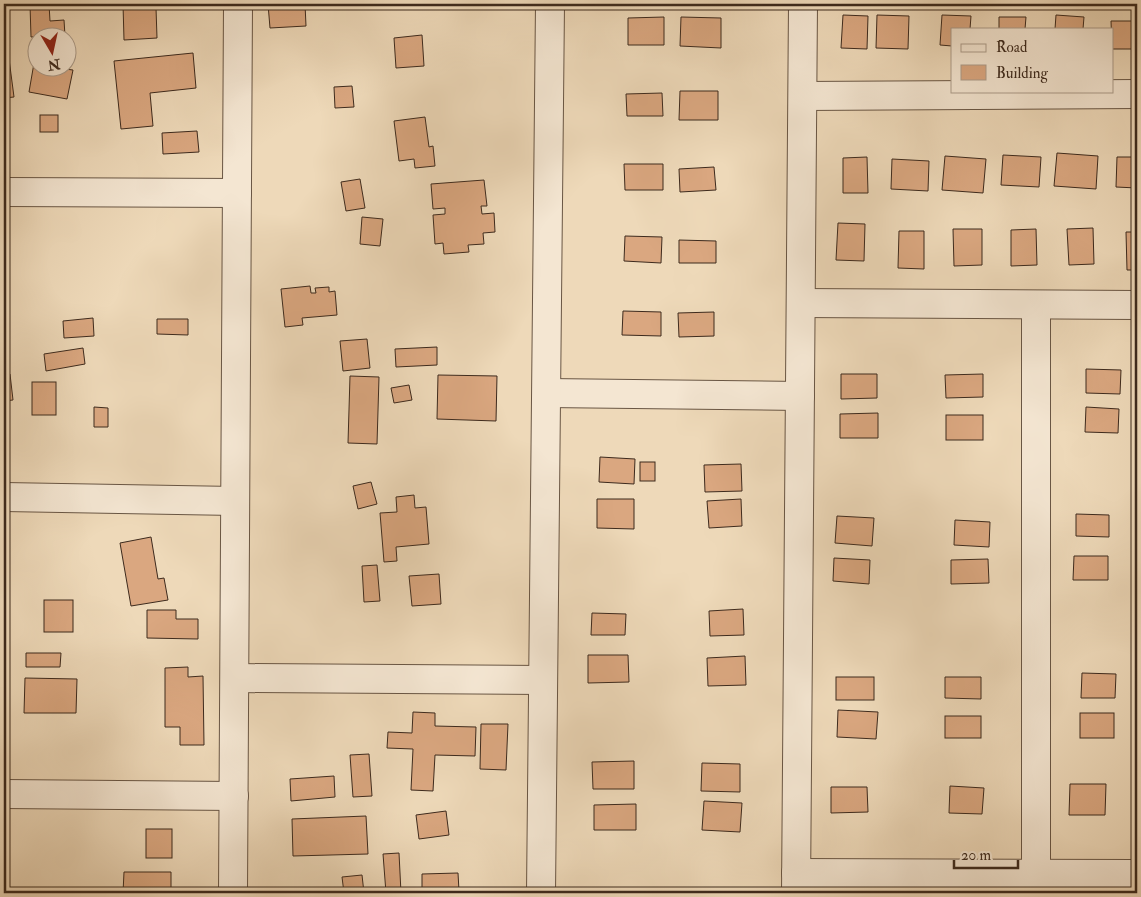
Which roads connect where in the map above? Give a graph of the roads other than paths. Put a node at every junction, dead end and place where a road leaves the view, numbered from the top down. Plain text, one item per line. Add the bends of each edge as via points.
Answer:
1 (238, 4) edge
2 (550, 4) edge
3 (803, 4) edge
4 (1137, 94) edge
5 (802, 96) junction
6 (4, 192) edge
7 (237, 193) junction
8 (801, 303) junction
9 (1036, 305) junction
10 (1137, 306) edge
11 (547, 393) junction
12 (800, 396) junction
13 (4, 497) edge
14 (235, 501) junction
15 (234, 678) junction
16 (543, 680) junction
17 (4, 794) edge
18 (234, 796) junction
19 (1036, 873) junction
20 (1137, 874) edge
21 (796, 883) edge
22 (233, 893) edge
23 (541, 893) edge

1 - 7 street
2 - 11 street
3 - 5 street
4 - 5 street
5 - 8 street
6 - 7 street
7 - 14 street
8 - 9 street
8 - 12 street
9 - 10 street
9 - 19 street
11 - 12 street
11 - 16 street
12 - 21 street
13 - 14 street
14 - 15 street
15 - 16 street
15 - 18 street
16 - 23 street
17 - 18 street
18 - 22 street
19 - 20 street
19 - 21 street

